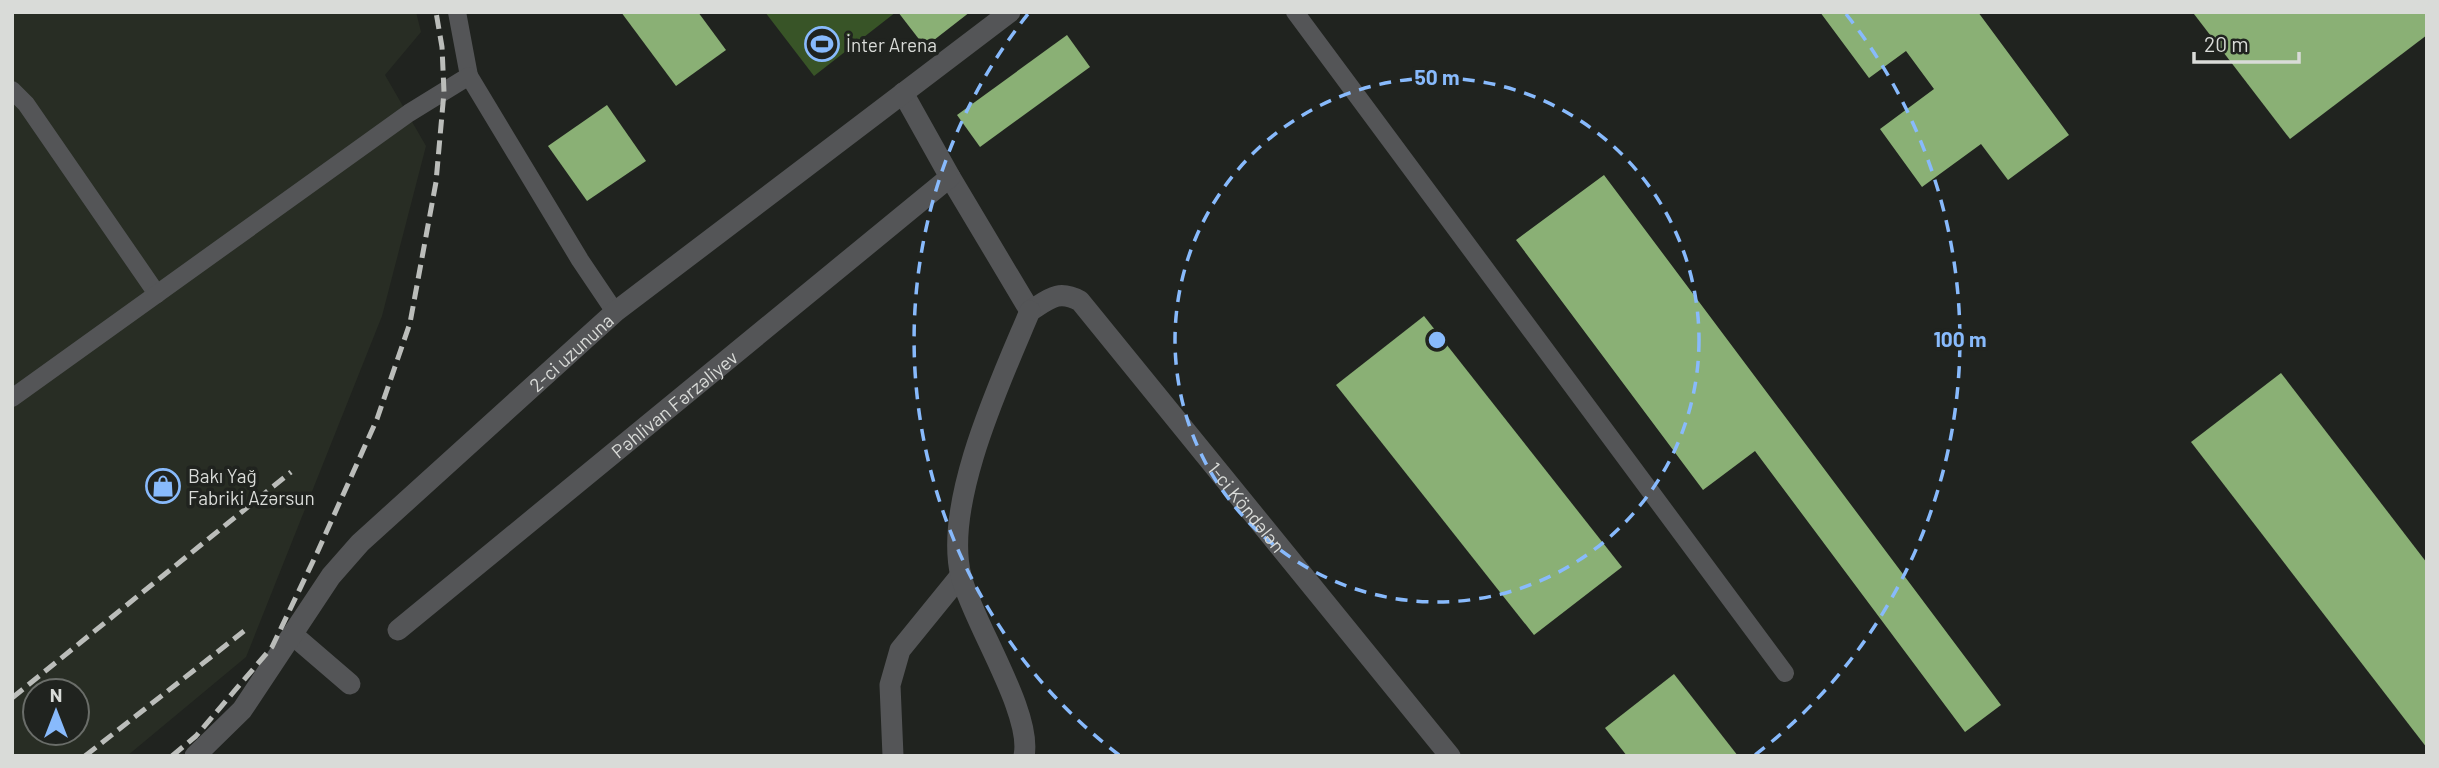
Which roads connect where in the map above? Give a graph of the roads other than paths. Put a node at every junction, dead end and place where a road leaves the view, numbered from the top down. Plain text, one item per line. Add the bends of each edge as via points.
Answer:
1 (457, 12) edge
2 (1010, 12) edge
3 (1295, 12) edge
4 (469, 76) junction
5 (12, 90) edge
6 (903, 93) junction
7 (950, 177) junction
8 (157, 294) junction
9 (1030, 311) junction
10 (615, 312) junction
11 (12, 398) edge
12 (961, 575) junction
13 (398, 630) dead end
14 (293, 635) junction
15 (1785, 673) dead end
16 (350, 684) dead end
17 (195, 756) edge
18 (893, 756) edge
19 (1024, 756) edge
20 (1450, 756) edge

1 - 4 lane
2 - 6 street, 2-ci uzununa
3 - 15 lane
4 - 8 lane via 409,113
4 - 10 lane
5 - 8 lane
6 - 7 street
6 - 10 street, 2-ci uzununa
7 - 9 street
7 - 13 street, Pəhlivan Fərzəliyev
8 - 11 lane
9 - 12 street via 989,410 962,503 958,537
9 - 20 street, 1-ci Köndələn via 1054,296 1068,294 1080,301
10 - 14 street, 2-ci uzununa via 360,543 331,576
12 - 18 street via 900,650 890,685
12 - 19 street via 1024,729
14 - 16 street
14 - 17 street, 2-ci uzununa via 242,710

